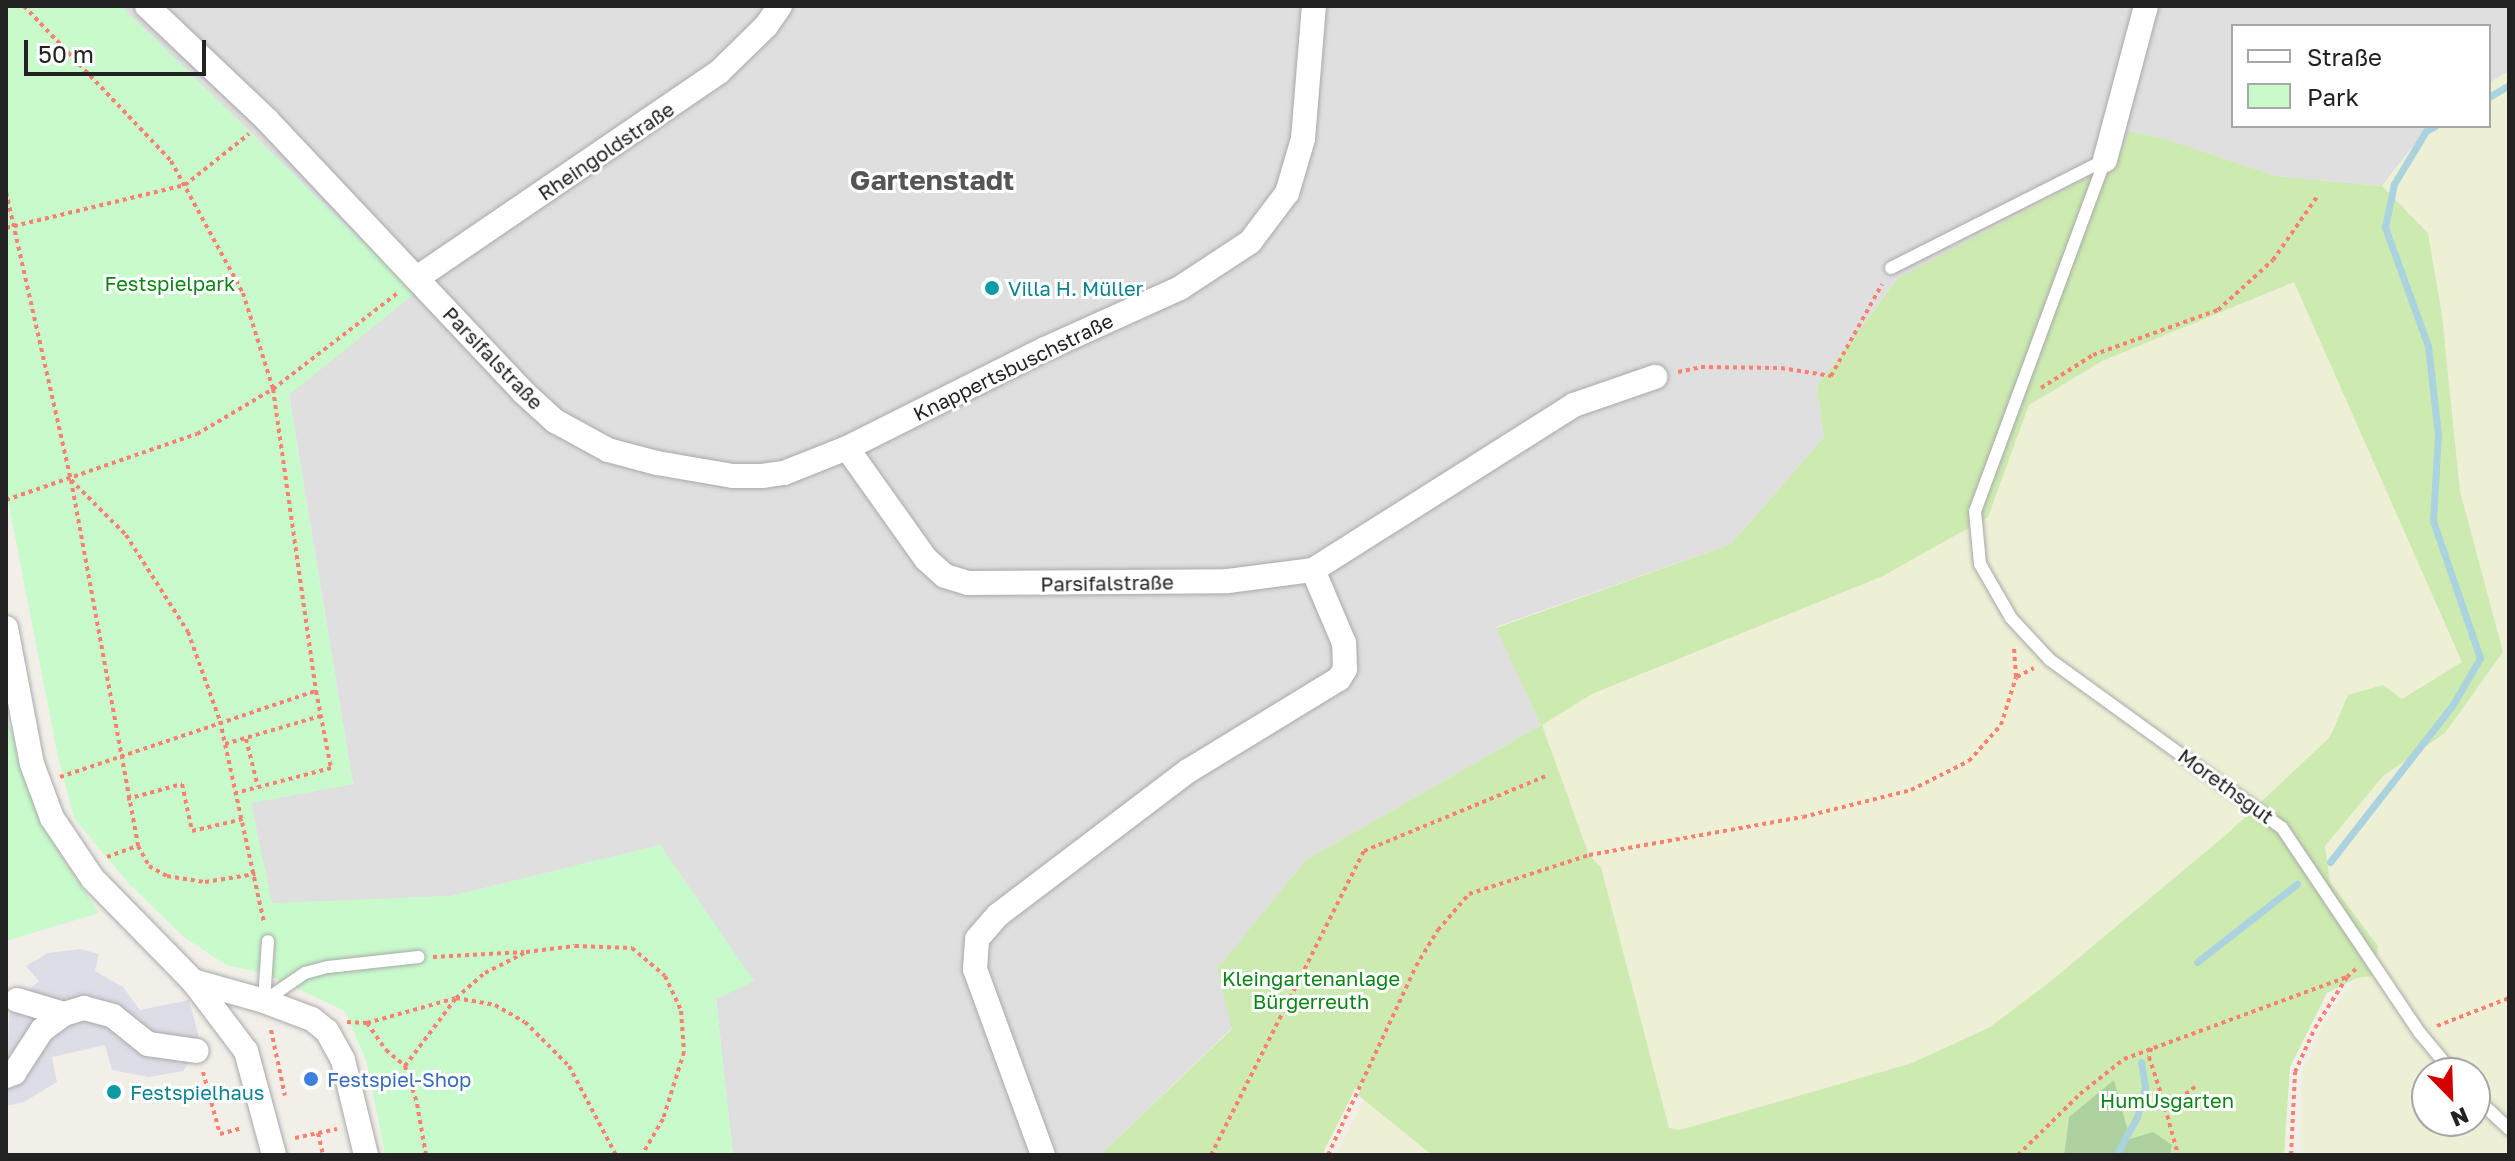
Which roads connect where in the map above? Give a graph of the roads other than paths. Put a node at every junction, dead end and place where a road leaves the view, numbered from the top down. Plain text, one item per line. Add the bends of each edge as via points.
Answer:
1 (147, 6) edge
2 (780, 6) edge
3 (1314, 6) edge
4 (2146, 6) edge
5 (2105, 160) junction
6 (1891, 268) road end
7 (417, 278) junction
8 (1655, 377) road end
9 (847, 448) junction
10 (1313, 570) junction
11 (6, 628) edge
12 (268, 941) road end
13 (418, 957) road end
14 (193, 981) junction
15 (17, 1000) dead end
16 (264, 1001) junction
17 (64, 1014) junction
18 (6, 1047) edge
19 (197, 1051) road end
20 (2440, 1057) edge
21 (10, 1075) edge
22 (2491, 1112) edge
23 (2509, 1129) edge
24 (285, 1151) edge
25 (366, 1155) edge
26 (1043, 1155) edge

1 - 7 street, Parsifalstraße via 267,120
2 - 7 street, Rheingoldstraße via 719,72
3 - 9 street, Knappertsbuschstraße via 1303,139 1287,193 1250,242 1180,288
4 - 5 street
5 - 6 lane
5 - 20 lane, Morethsgut via 1975,511 1980,564 2011,618 2050,660 2282,828
7 - 9 street, Parsifalstraße via 540,408 608,450 705,472 762,476 784,473
8 - 10 street, Parsifalstraße via 1574,405
9 - 10 street, Parsifalstraße via 926,559 945,576 968,583 1228,581
10 - 26 street via 1344,643 1345,669 1339,679 1188,771 998,915 977,939 975,969
11 - 14 street via 32,764 52,818 93,879
12 - 16 lane
13 - 16 lane via 305,973
14 - 16 street
14 - 24 street via 246,1051
15 - 17 street
16 - 25 street via 312,1019 327,1031 339,1052
17 - 19 street via 84,1008 113,1016 148,1044
17 - 21 street via 42,1030
18 - 21 street
22 - 23 lane

